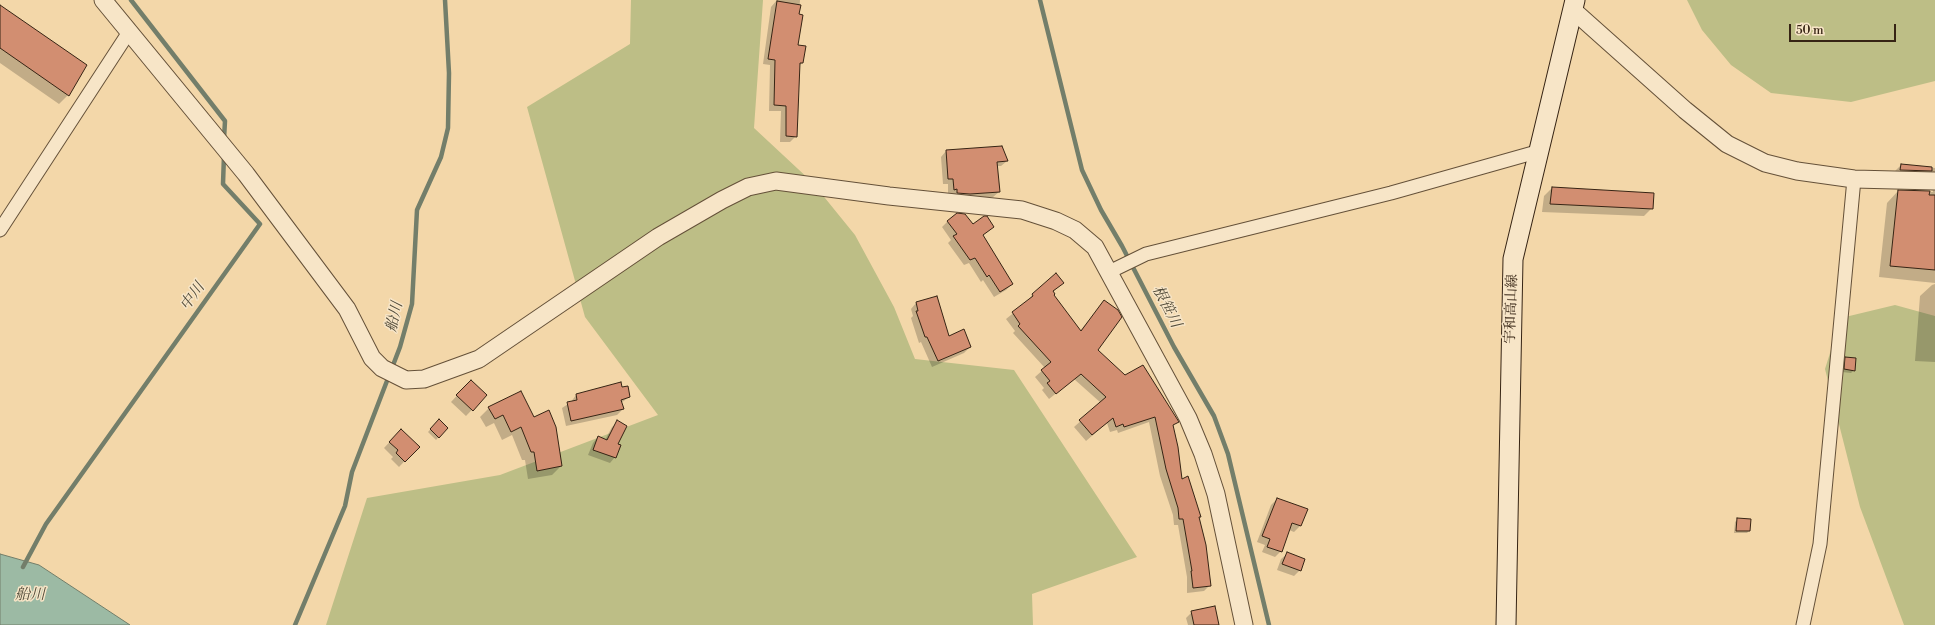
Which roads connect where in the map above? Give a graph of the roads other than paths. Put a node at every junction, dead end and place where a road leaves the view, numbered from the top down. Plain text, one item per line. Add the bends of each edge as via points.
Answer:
1 (102, 0) edge
2 (1574, 5) edge
3 (129, 32) junction
4 (1540, 151) junction
5 (1854, 179) junction
6 (1935, 181) edge
7 (0, 230) edge
8 (1113, 270) junction
9 (1244, 625) edge
10 (1506, 625) edge
11 (1804, 625) edge

1 - 3 street
2 - 4 main road, 宇和高山線
2 - 5 street via 1685,110 1727,144 1765,163 1797,171
3 - 7 street
3 - 8 street via 246,174 347,309 372,358 382,368 406,380 424,379 479,359 658,237 748,187 776,181 1022,210 1075,230 1095,247
4 - 8 street via 1391,193 1146,254
4 - 10 main road, 宇和高山線 via 1513,259
5 - 6 street
5 - 11 street via 1820,544
8 - 9 street via 1188,418 1203,454 1216,494

